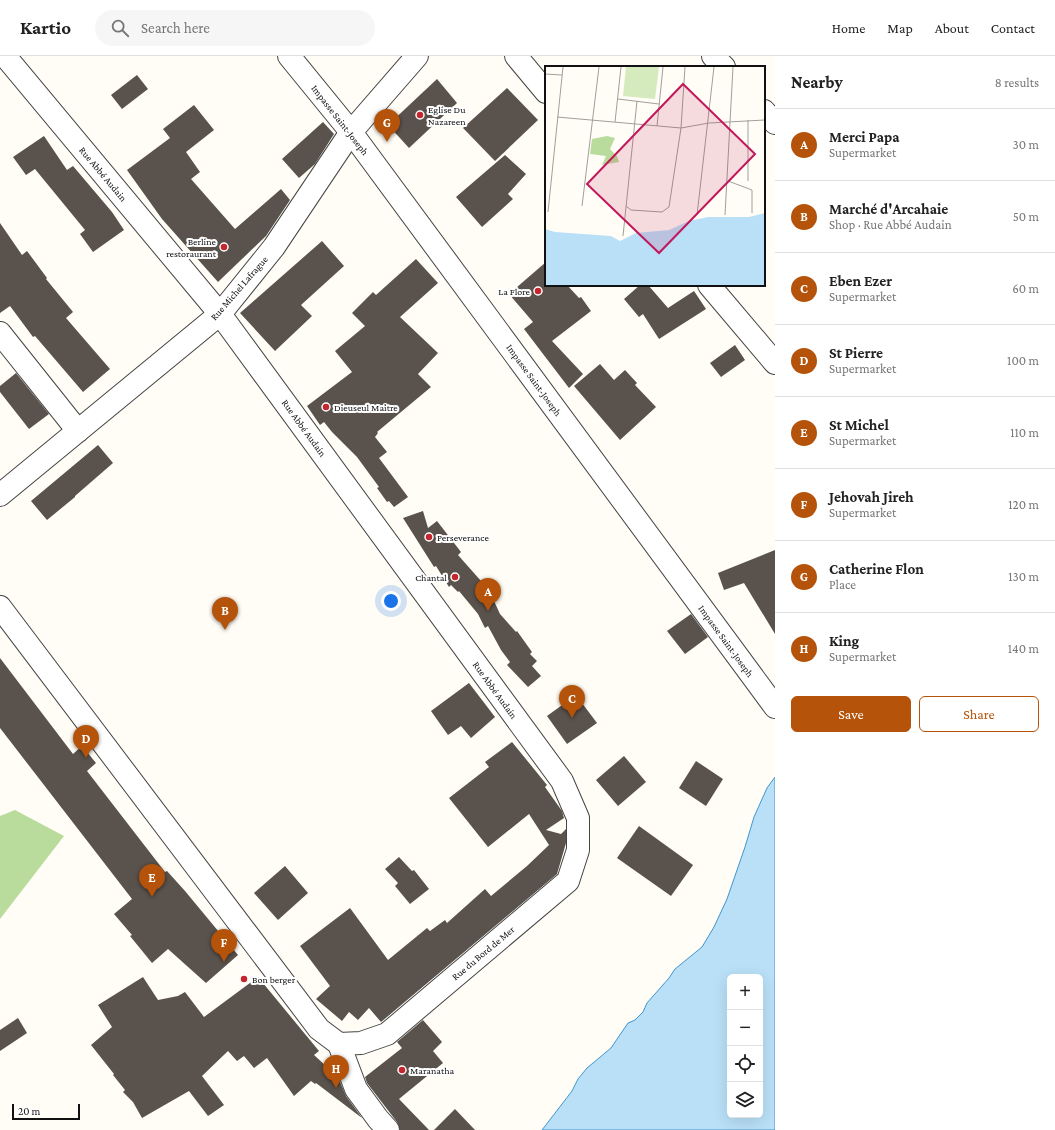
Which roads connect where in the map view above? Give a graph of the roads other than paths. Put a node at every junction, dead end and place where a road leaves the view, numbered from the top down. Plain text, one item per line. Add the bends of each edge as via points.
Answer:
1 (5, 56) edge
2 (289, 56) edge
3 (417, 56) edge
4 (516, 56) edge
5 (713, 56) edge
6 (723, 66) edge
7 (545, 91) edge
8 (765, 112) edge
9 (775, 123) edge
10 (351, 132) junction
11 (710, 286) edge
12 (220, 314) junction
13 (0, 333) edge
14 (773, 359) edge
15 (78, 431) junction
16 (0, 495) edge
17 (0, 607) edge
18 (775, 707) edge
19 (578, 818) joint
20 (339, 1044) junction
21 (388, 1130) edge

1 - 12 street, Rue Abbé Audain
2 - 10 street, Impasse Saint-Joseph
3 - 10 street, Rue Michel Lafrague
4 - 7 street
5 - 6 street
8 - 9 street
10 - 12 street, Rue Michel Lafrague via 274,247
10 - 18 street, Impasse Saint-Joseph
11 - 14 street
12 - 15 street, Rue Michel Lafrague
12 - 19 street, Rue Abbé Audain via 562,781
13 - 15 street
15 - 16 street, Rue Michel Lafrague
17 - 20 street via 319,1029
19 - 20 street, Rue du Bord de Mer via 578,850 568,881 387,1034 361,1043
20 - 21 street via 356,1089

